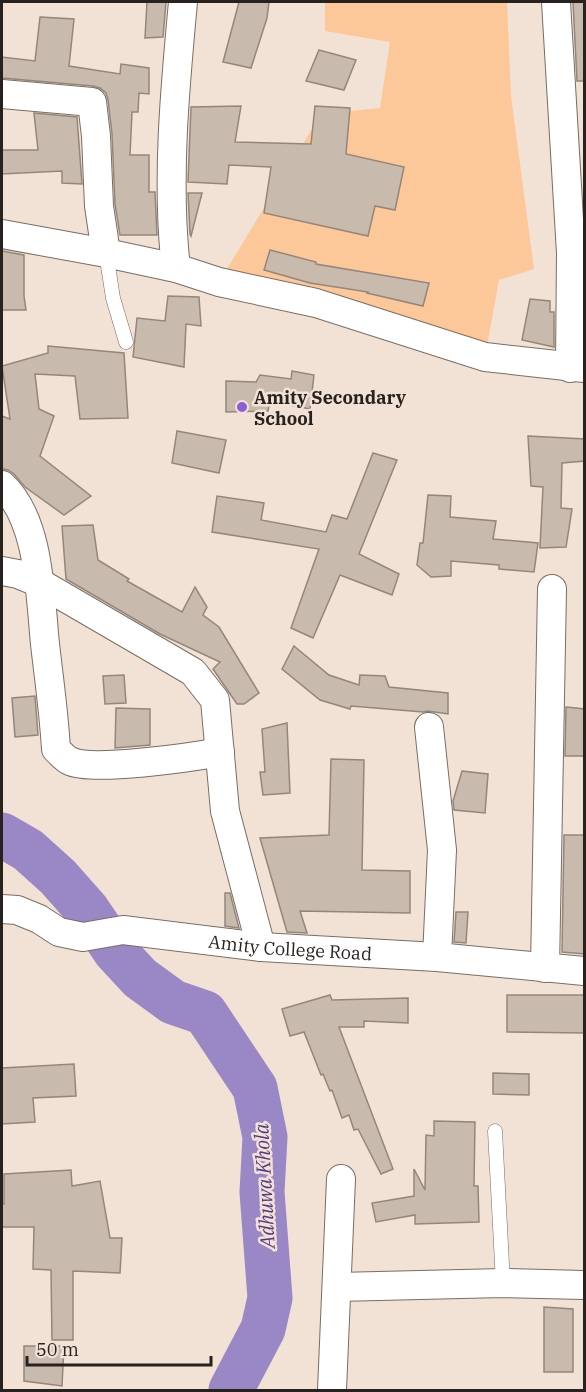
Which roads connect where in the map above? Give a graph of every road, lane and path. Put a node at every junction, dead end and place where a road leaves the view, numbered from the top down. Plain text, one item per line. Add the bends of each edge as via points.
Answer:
1 (183, 2) edge
2 (556, 2) edge
3 (2, 94) edge
4 (2, 234) edge
5 (106, 253) junction
6 (176, 267) junction
7 (126, 342) dead end
8 (577, 368) edge
9 (2, 485) edge
10 (2, 571) edge
11 (40, 584) junction
12 (552, 589) dead end
13 (429, 726) dead end
14 (220, 752) junction
15 (2, 909) edge
16 (261, 947) junction
17 (437, 957) junction
18 (545, 968) junction
19 (585, 971) edge
20 (495, 1131) dead end
21 (341, 1179) dead end
22 (503, 1283) junction
23 (585, 1285) edge
24 (337, 1287) junction
25 (332, 1390) edge

1 - 6 street via 173,173
2 - 8 street
3 - 5 street via 92,102
4 - 5 street
5 - 6 street
5 - 7 lane via 113,298
6 - 8 street via 219,282 315,303 485,357
9 - 11 street via 12,495 25,524
10 - 11 street
11 - 14 street via 193,672 215,700
11 - 14 street via 56,749 70,762 91,765 178,760
12 - 18 street
13 - 17 street via 442,850
14 - 16 street via 225,811
15 - 16 street, Amity College Road via 17,910 59,932 83,937 123,930
16 - 17 street, Amity College Road
17 - 18 street, Amity College Road
18 - 19 street, Amity College Road
20 - 22 lane
21 - 24 street
22 - 23 street
22 - 24 street
24 - 25 street

